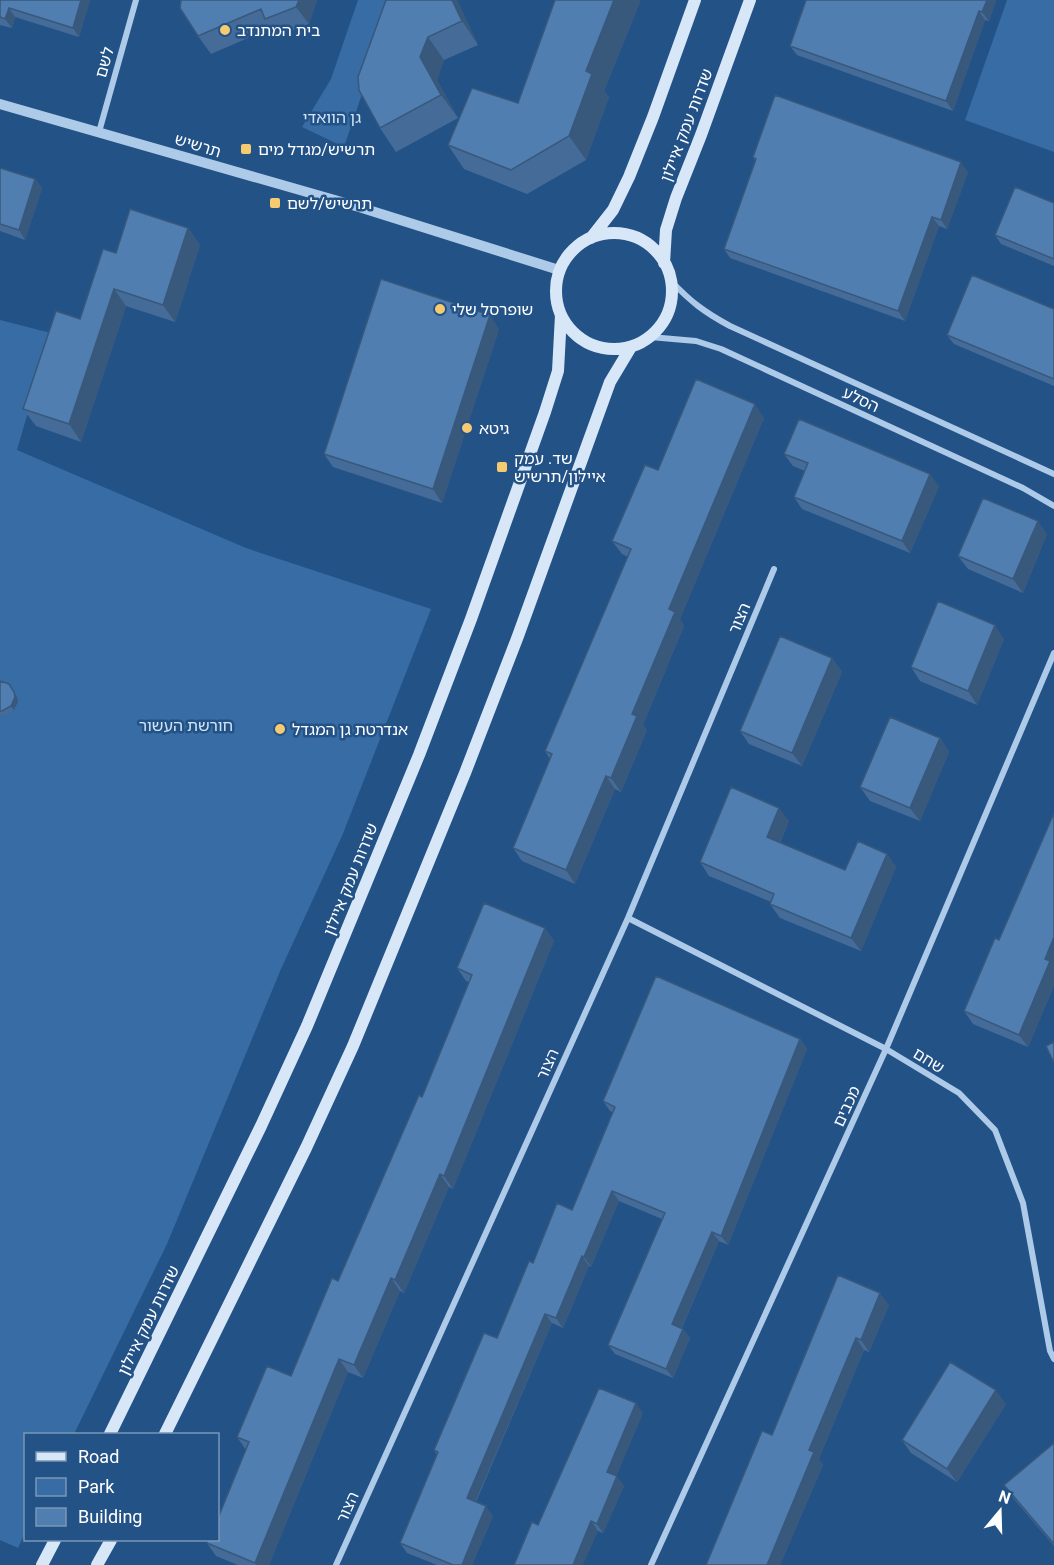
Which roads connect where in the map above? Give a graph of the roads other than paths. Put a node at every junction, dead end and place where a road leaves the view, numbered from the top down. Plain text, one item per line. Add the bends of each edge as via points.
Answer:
1 (136, 0) edge
2 (695, 0) edge
3 (750, 0) edge
4 (0, 104) edge
5 (99, 132) junction
6 (591, 238) junction
7 (664, 263) junction
8 (559, 270) junction
9 (670, 280) junction
10 (561, 315) junction
11 (650, 337) junction
12 (631, 347) junction
13 (1054, 474) edge
14 (1054, 506) edge
15 (774, 570) dead end
16 (1054, 653) edge
17 (628, 918) junction
18 (886, 1049) junction
19 (1054, 1359) edge
20 (110, 1433) edge
21 (165, 1433) edge
22 (54, 1541) edge
23 (110, 1541) edge
24 (42, 1565) edge
25 (97, 1565) edge
26 (336, 1565) edge
27 (651, 1565) edge

1 - 5 street, לשם
2 - 6 main road, שדרות עמק איילון via 629,177 613,210
3 - 7 main road, שדרות עמק איילון via 675,198 666,230
4 - 5 street, תרשיש
5 - 8 street, תרשיש
6 - 7 main road via 610,233 630,235 644,241
6 - 8 main road via 574,248
7 - 9 main road
8 - 10 main road via 556,289
9 - 11 main road via 672,294 667,315
9 - 13 street, הסלע via 691,302 730,326
10 - 12 main road via 582,340 610,349
10 - 20 main road, שדרות עמק איילון via 558,371 545,412 419,755 307,1026
11 - 12 main road
11 - 14 street, הסלע via 696,341 721,349 1023,488
12 - 21 main road via 610,382 469,763 353,1046
15 - 17 street, הצור
16 - 18 street, מכבים
17 - 18 street, שחם
17 - 26 street, הצור
18 - 19 street, שחם via 958,1093 995,1130 1023,1203
18 - 27 street, מכבים
22 - 24 main road
23 - 25 main road

